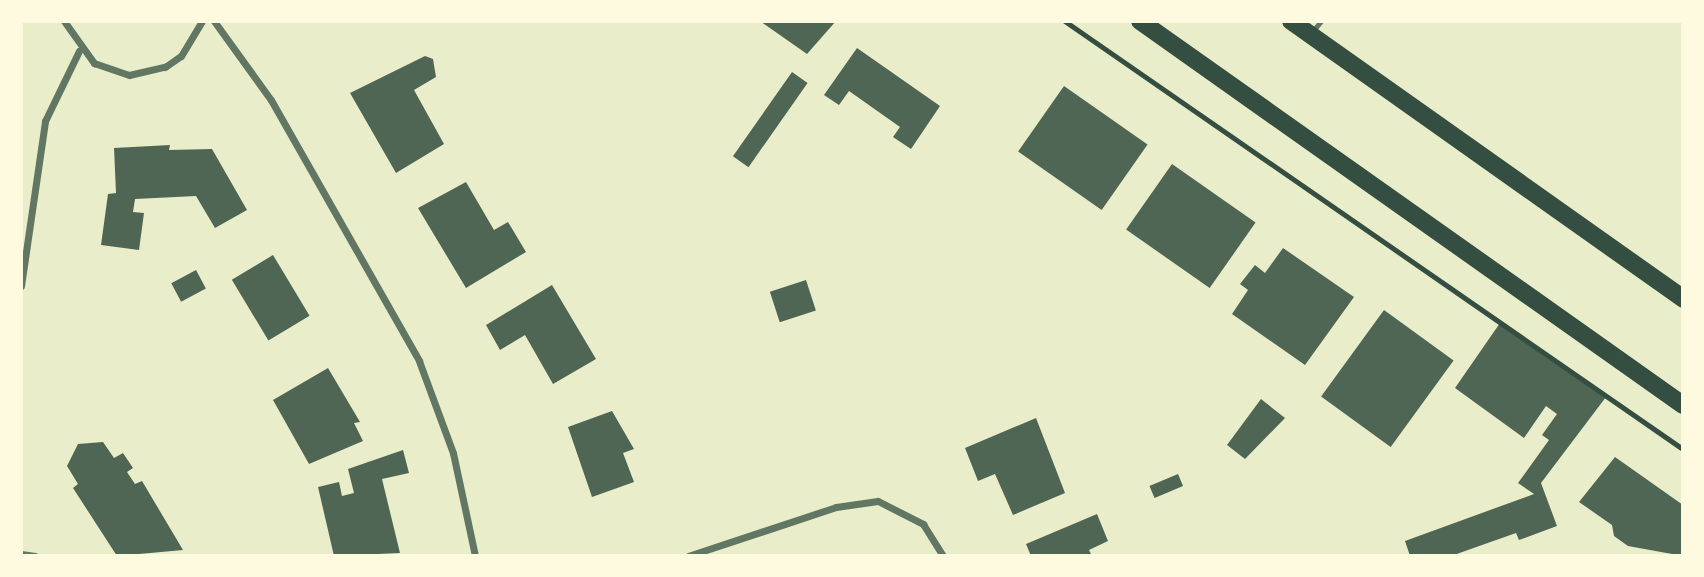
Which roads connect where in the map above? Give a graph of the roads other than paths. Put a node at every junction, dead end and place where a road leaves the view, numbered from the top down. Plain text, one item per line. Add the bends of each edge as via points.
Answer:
1 (64, 21) edge
2 (202, 21) edge
3 (215, 21) edge
4 (1140, 21) edge
5 (1291, 21) edge
6 (1315, 28) edge
7 (79, 51) junction
8 (21, 286) edge
9 (1683, 299) edge
10 (1683, 405) edge
11 (21, 554) edge
12 (35, 556) edge
13 (475, 556) edge
14 (688, 556) edge
15 (943, 556) edge

1 - 7 street
2 - 7 street via 181,57 148,73 110,71
3 - 13 street via 271,100 419,361 453,453
4 - 10 main road
5 - 6 main road
6 - 9 main road
7 - 8 street via 45,121
11 - 12 street
14 - 15 street via 836,508 878,501 923,524

